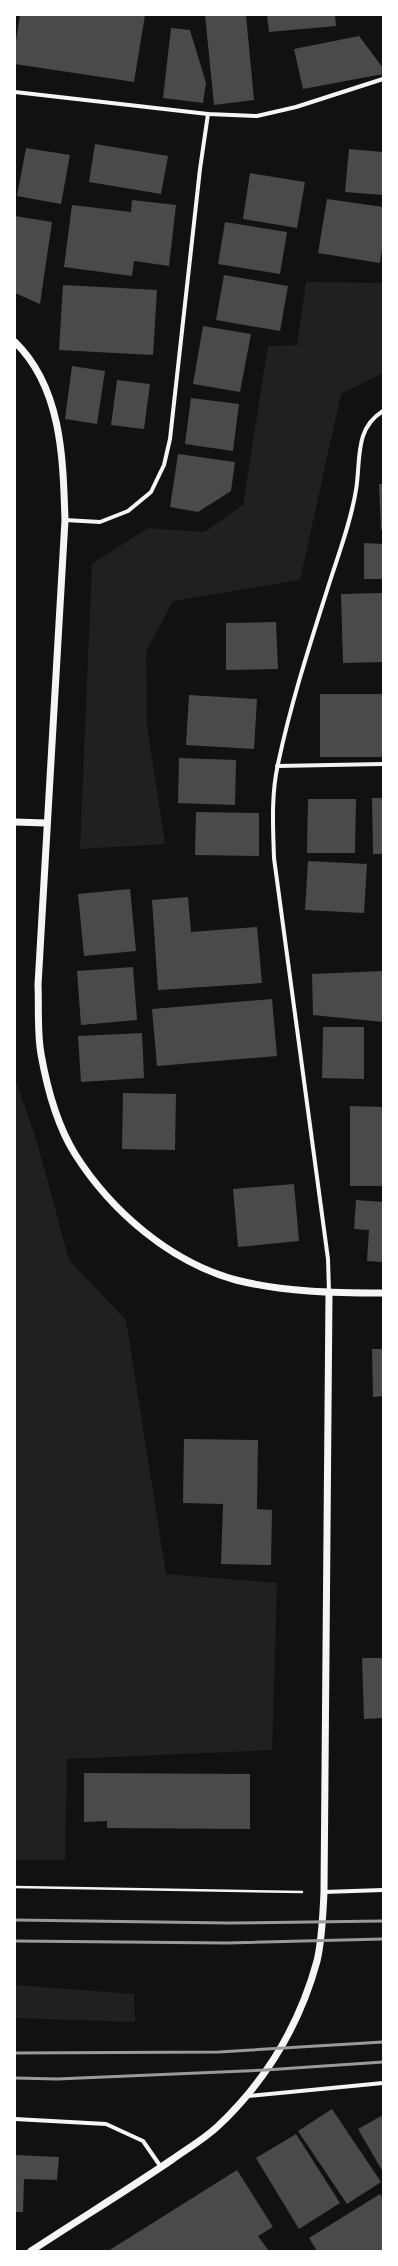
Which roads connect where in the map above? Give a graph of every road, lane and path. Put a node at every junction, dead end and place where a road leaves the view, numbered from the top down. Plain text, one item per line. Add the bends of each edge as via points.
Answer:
1 (383, 78) edge
2 (15, 92) edge
3 (208, 114) junction
4 (15, 342) edge
5 (383, 411) edge
6 (65, 520) junction
7 (383, 764) edge
8 (277, 766) junction
9 (15, 822) edge
10 (46, 823) junction
11 (329, 1293) junction
12 (383, 1293) edge
13 (15, 1887) edge
14 (383, 1890) edge
15 (324, 1892) junction
16 (383, 2083) edge
17 (248, 2096) junction
18 (15, 2119) edge
19 (161, 2167) junction
20 (31, 2251) edge

1 - 3 street via 296,107 257,116
2 - 3 street
3 - 6 street via 170,439 164,465 151,492 128,511 100,522
4 - 6 street via 35,370 50,399 63,460
5 - 8 street via 373,417 366,426 361,443 352,513 302,672
6 - 10 street
7 - 8 street
8 - 11 street via 272,807 274,858 328,1259
9 - 10 street
10 - 11 street via 38,985 40,1052 58,1118 75,1153 96,1184 116,1206 172,1252 235,1280 277,1288
11 - 12 street
11 - 15 street
13 - 15 path
14 - 15 street
15 - 17 street via 317,1960 306,1997 295,2025 275,2059
16 - 17 street
17 - 19 street via 216,2128
18 - 19 street via 106,2124 143,2141
19 - 20 street

